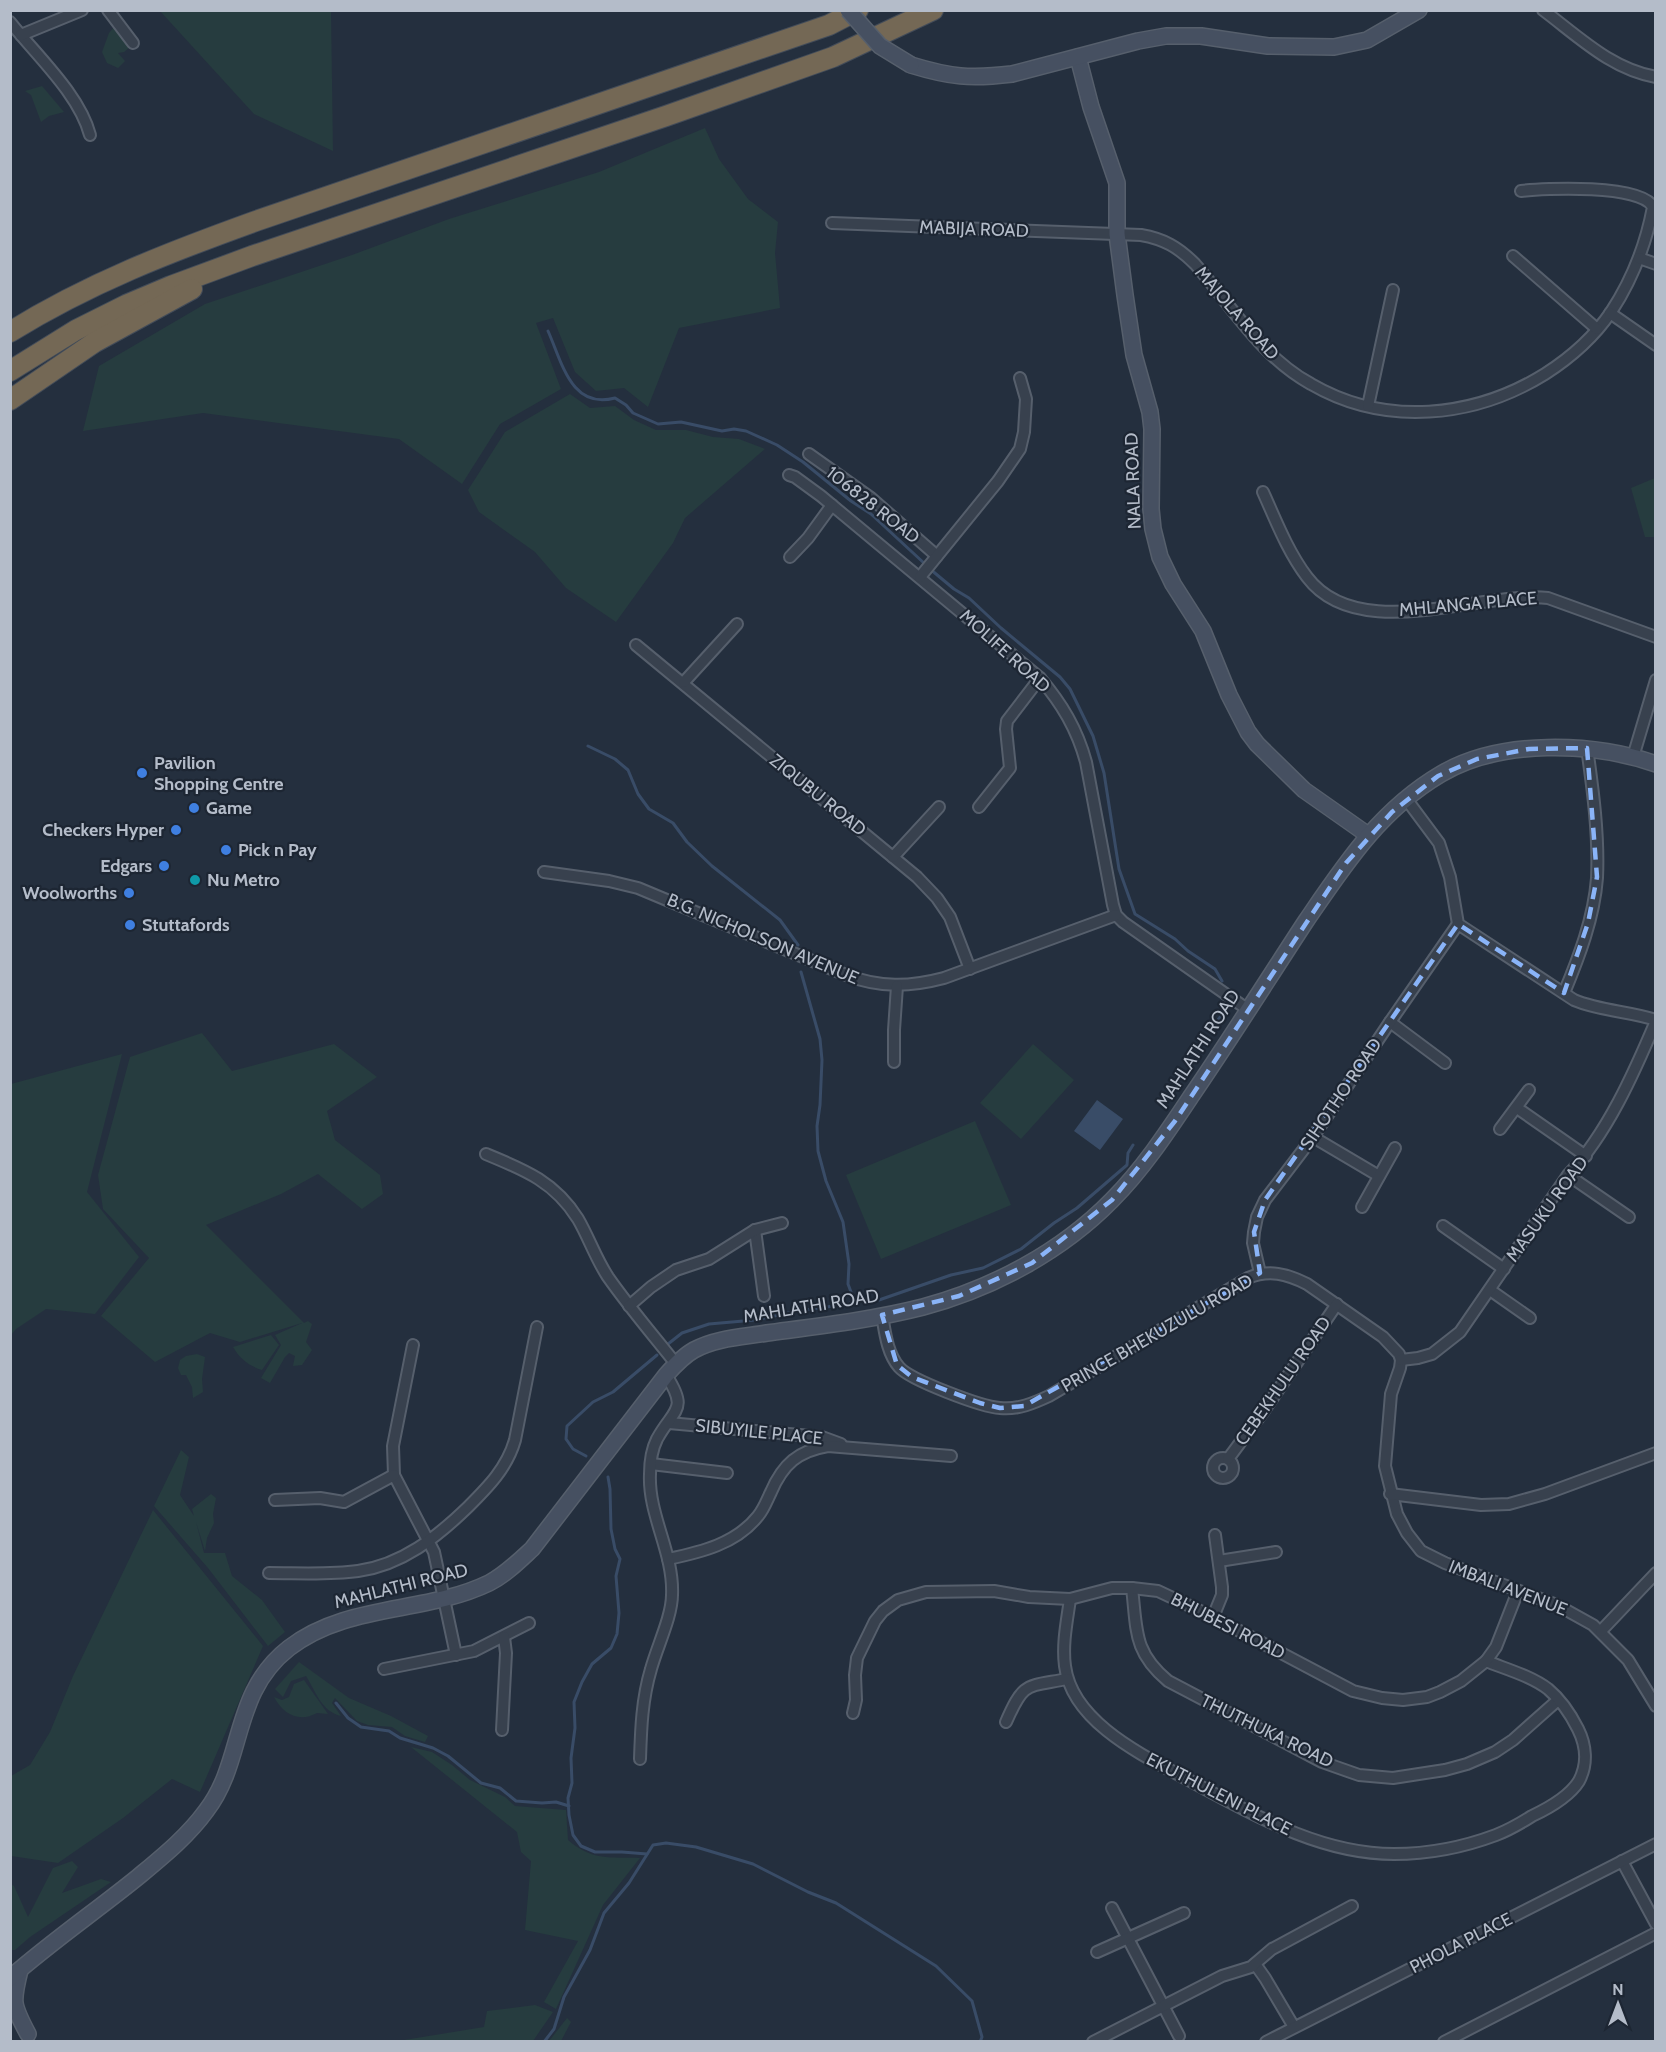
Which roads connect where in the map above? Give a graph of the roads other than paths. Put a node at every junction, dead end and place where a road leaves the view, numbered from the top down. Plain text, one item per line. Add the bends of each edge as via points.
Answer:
1 (82, 10) edge
2 (108, 10) edge
3 (848, 10) edge
4 (858, 10) edge
5 (933, 10) edge
6 (1419, 10) edge
7 (1543, 10) edge
8 (10, 22) edge
9 (21, 35) junction
10 (133, 43) dead end
11 (1078, 57) junction
12 (1656, 77) edge
13 (90, 135) dead end
14 (1521, 191) dead end
15 (832, 223) dead end
16 (1117, 234) junction
17 (252, 256) junction
18 (1513, 256) dead end
19 (1639, 258) junction
20 (1656, 264) edge
21 (88, 288) junction
22 (1393, 290) dead end
23 (1610, 313) junction
24 (10, 316) edge
25 (1597, 330) junction
26 (10, 332) edge
27 (1656, 345) edge
28 (10, 371) edge
29 (1020, 378) dead end
30 (10, 400) edge
31 (1368, 406) junction
32 (809, 454) dead end
33 (789, 475) dead end
34 (1263, 492) dead end
35 (832, 505) junction
36 (790, 557) dead end
37 (936, 558) junction
38 (921, 576) junction
39 (737, 624) dead end
40 (1656, 638) edge
41 (636, 645) dead end
42 (1040, 678) junction
43 (1656, 680) edge
44 (684, 682) junction
45 (1587, 748) junction
46 (1633, 757) junction
47 (1656, 764) edge
48 (1407, 800) junction
49 (939, 807) dead end
50 (979, 807) dead end
51 (1368, 835) junction
52 (893, 857) junction
53 (544, 872) dead end
54 (1116, 915) junction
55 (1458, 924) junction
56 (970, 969) junction
57 (897, 986) junction
58 (1564, 993) junction
59 (1247, 1009) junction
60 (1656, 1020) edge
61 (1390, 1022) junction
62 (894, 1062) dead end
63 (1444, 1063) dead end
64 (1528, 1090) dead end
65 (1517, 1108) junction
66 (1500, 1129) dead end
67 (1313, 1137) junction
68 (1395, 1148) dead end
69 (486, 1154) dead end
70 (1586, 1156) junction
71 (1568, 1175) junction
72 (1379, 1176) junction
73 (1362, 1207) dead end
74 (1629, 1217) dead end
75 (782, 1223) dead end
76 (1443, 1226) dead end
77 (755, 1230) junction
78 (1504, 1269) junction
79 (1260, 1273) junction
80 (1490, 1290) junction
81 (764, 1296) dead end
82 (1337, 1304) junction
83 (629, 1306) junction
84 (882, 1315) junction
85 (1530, 1318) dead end
86 (537, 1327) dead end
87 (413, 1345) dead end
88 (1401, 1360) junction
89 (671, 1370) junction
90 (669, 1423) junction
91 (848, 1447) junction
92 (1656, 1453) edge
93 (951, 1456) dead end
94 (1228, 1459) dead end
95 (651, 1464) junction
96 (727, 1473) dead end
97 (394, 1475) junction
98 (1390, 1494) junction
99 (275, 1500) dead end
100 (1215, 1535) dead end
101 (430, 1540) junction
102 (1276, 1552) dead end
103 (668, 1559) junction
104 (1219, 1561) junction
105 (269, 1573) dead end
106 (1656, 1573) edge
107 (1132, 1588) junction
108 (1518, 1591) junction
109 (444, 1598) junction
110 (1070, 1599) junction
111 (1213, 1617) junction
112 (529, 1623) dead end
113 (1601, 1631) junction
114 (504, 1637) junction
115 (456, 1655) junction
116 (1486, 1661) junction
117 (384, 1669) dead end
118 (1067, 1679) junction
119 (1558, 1700) junction
120 (1656, 1706) edge
121 (853, 1713) dead end
122 (1006, 1722) dead end
123 (502, 1730) dead end
124 (640, 1759) dead end
125 (1656, 1844) edge
126 (1622, 1860) junction
127 (1352, 1906) dead end
128 (1112, 1908) dead end
129 (1184, 1913) dead end
130 (1656, 1924) edge
131 (1656, 1933) edge
132 (1129, 1938) junction
133 (1097, 1952) dead end
134 (1255, 1964) junction
135 (15, 1974) edge
136 (1162, 2006) junction
137 (10, 2024) edge
138 (1294, 2027) junction
139 (1179, 2036) dead end
140 (34, 2038) edge
141 (1100, 2040) edge
142 (1266, 2042) edge
143 (1444, 2042) edge

1 - 9 street
2 - 10 street
3 - 11 street, bridge via 880,46 910,65 941,74 974,78 1011,74
4 - 21 highway via 654,86 185,247
5 - 17 highway via 833,57
6 - 11 street via 1367,40 1334,47 1268,46 1180,36 1152,38
7 - 12 street via 1605,58
8 - 9 street
9 - 13 street via 67,92 86,120
11 - 16 street, NALA ROAD via 1117,183
14 - 19 street, MAJOLA ROAD via 1594,188 1646,200 1653,207
15 - 16 street, MABIJA ROAD
16 - 31 street, MAJOLA ROAD via 1171,243 1195,264 1279,363 1324,391
16 - 51 street, NALA ROAD via 1134,355 1150,412 1153,529 1162,564 1203,631 1229,695 1257,744 1304,790
17 - 28 highway via 126,305
17 - 30 highway via 96,342
18 - 25 street
19 - 20 street
19 - 23 street, MAJOLA ROAD
21 - 24 highway
21 - 26 highway
22 - 31 street
23 - 25 street, MAJOLA ROAD
23 - 27 street
25 - 31 street, MAJOLA ROAD via 1557,366 1479,404 1451,411 1407,412
29 - 37 street via 1026,399 1020,448
32 - 37 street, 106828 ROAD via 871,498
33 - 35 street, MOLIFE ROAD
34 - 40 street, MHLANGA PLACE via 1293,556 1308,579 1334,601 1352,607 1406,612 1519,597 1548,597
35 - 36 street
35 - 38 street, MOLIFE ROAD
37 - 38 street
38 - 42 street, MOLIFE ROAD
39 - 44 street
41 - 44 street, ZIQUBU ROAD
42 - 50 street via 1007,721 1010,768
42 - 54 street, MOLIFE ROAD via 1067,713 1081,743
43 - 46 street
44 - 52 street, ZIQUBU ROAD
45 - 46 street, MAHLATHI ROAD
45 - 48 street, MAHLATHI ROAD via 1529,749 1477,759 1438,776
45 - 58 street via 1597,877 1588,923
46 - 47 street, MAHLATHI ROAD
48 - 51 street, MAHLATHI ROAD
48 - 55 street via 1439,843
49 - 52 street
51 - 59 street, MAHLATHI ROAD
52 - 56 street, ZIQUBU ROAD via 937,898 950,917
53 - 57 street, B.G. NICHOLSON AVENUE via 638,888 846,975
54 - 56 street, B.G. NICHOLSON AVENUE
54 - 59 street
55 - 58 street
55 - 61 street, SIHOTHO ROAD
56 - 57 street, B.G. NICHOLSON AVENUE
57 - 62 street
58 - 60 street via 1590,1007
59 - 84 street, MAHLATHI ROAD via 1146,1161 1112,1200 1068,1239 994,1282 959,1296
60 - 70 street, MASUKU ROAD via 1604,1128
61 - 63 street
61 - 67 street, SIHOTHO ROAD
64 - 65 street
65 - 66 street
65 - 70 street
67 - 72 street
67 - 79 street, SIHOTHO ROAD via 1265,1200 1257,1217 1253,1243
68 - 72 street
69 - 83 street via 546,1182 564,1199 606,1274
70 - 71 street, MASUKU ROAD
71 - 74 street
71 - 78 street, MASUKU ROAD
72 - 73 street
75 - 77 street
76 - 78 street
77 - 81 street
77 - 83 street via 709,1259 664,1277
78 - 80 street, MASUKU ROAD
79 - 82 street, PRINCE BHEKUZULU ROAD via 1295,1278
79 - 84 street, PRINCE BHEKUZULU ROAD via 1049,1396 1012,1408 980,1403 903,1371 893,1357
80 - 85 street
80 - 88 street, MASUKU ROAD via 1460,1332 1445,1345 1432,1354
82 - 88 street, PRINCE BHEKUZULU ROAD via 1383,1337
82 - 94 street, CEBEKHULU ROAD
83 - 89 street
84 - 89 street, MAHLATHI ROAD via 728,1339 693,1351
86 - 101 street via 515,1440 505,1466 482,1493
87 - 97 street via 393,1446
88 - 98 street via 1391,1394 1385,1460
89 - 90 street via 678,1407
89 - 109 street, MAHLATHI ROAD via 532,1549 492,1582
90 - 91 street, SIBUYILE PLACE via 822,1437
90 - 95 street via 654,1445
91 - 93 street
91 - 103 street via 820,1447 794,1459 780,1473 758,1515 740,1533 707,1549
92 - 98 street via 1509,1504 1481,1505
95 - 96 street
95 - 103 street via 651,1495
97 - 99 street via 344,1502 320,1498
97 - 101 street
98 - 108 street, IMBALI AVENUE via 1407,1533 1421,1551
100 - 104 street
101 - 105 street via 402,1557 368,1569
101 - 109 street
102 - 104 street
103 - 124 street via 672,1599 646,1685
104 - 111 street via 1222,1595
106 - 113 street
107 - 110 street, BHUBESI ROAD via 1112,1588
107 - 111 street, BHUBESI ROAD via 1158,1591
107 - 119 street, THUTHUKA ROAD via 1142,1651 1151,1666 1168,1681 1308,1755 1359,1774 1394,1778 1467,1764 1513,1740
108 - 113 street, IMBALI AVENUE via 1557,1605
108 - 116 street, BHUBESI ROAD via 1496,1647
109 - 115 street
109 - 135 street, MAHLATHI ROAD via 345,1619 318,1629 287,1649 254,1690 223,1781 190,1831
110 - 118 street, EKUTHULENI PLACE via 1064,1649
110 - 121 street, BHUBESI ROAD via 994,1591 939,1591 897,1600 875,1621 861,1647 855,1666
111 - 116 street, BHUBESI ROAD via 1353,1691 1382,1698 1427,1697
112 - 114 street
113 - 120 street, IMBALI AVENUE via 1628,1660
114 - 115 street
114 - 123 street
115 - 117 street
116 - 119 street, EKUTHULENI PLACE via 1533,1680
118 - 119 street, EKUTHULENI PLACE via 1089,1713 1138,1753 1285,1831 1359,1851 1394,1854 1430,1852 1497,1835 1569,1792 1581,1777 1586,1756 1572,1717
118 - 122 street via 1022,1691
125 - 126 street, PHOLA PLACE
126 - 130 street
126 - 138 street, PHOLA PLACE
127 - 134 street via 1272,1948
128 - 132 street
129 - 132 street
131 - 143 street
132 - 133 street
132 - 136 street
134 - 136 street
134 - 138 street
135 - 140 street via 14,2004
136 - 139 street
136 - 141 street
137 - 140 street
138 - 142 street, PHOLA PLACE

